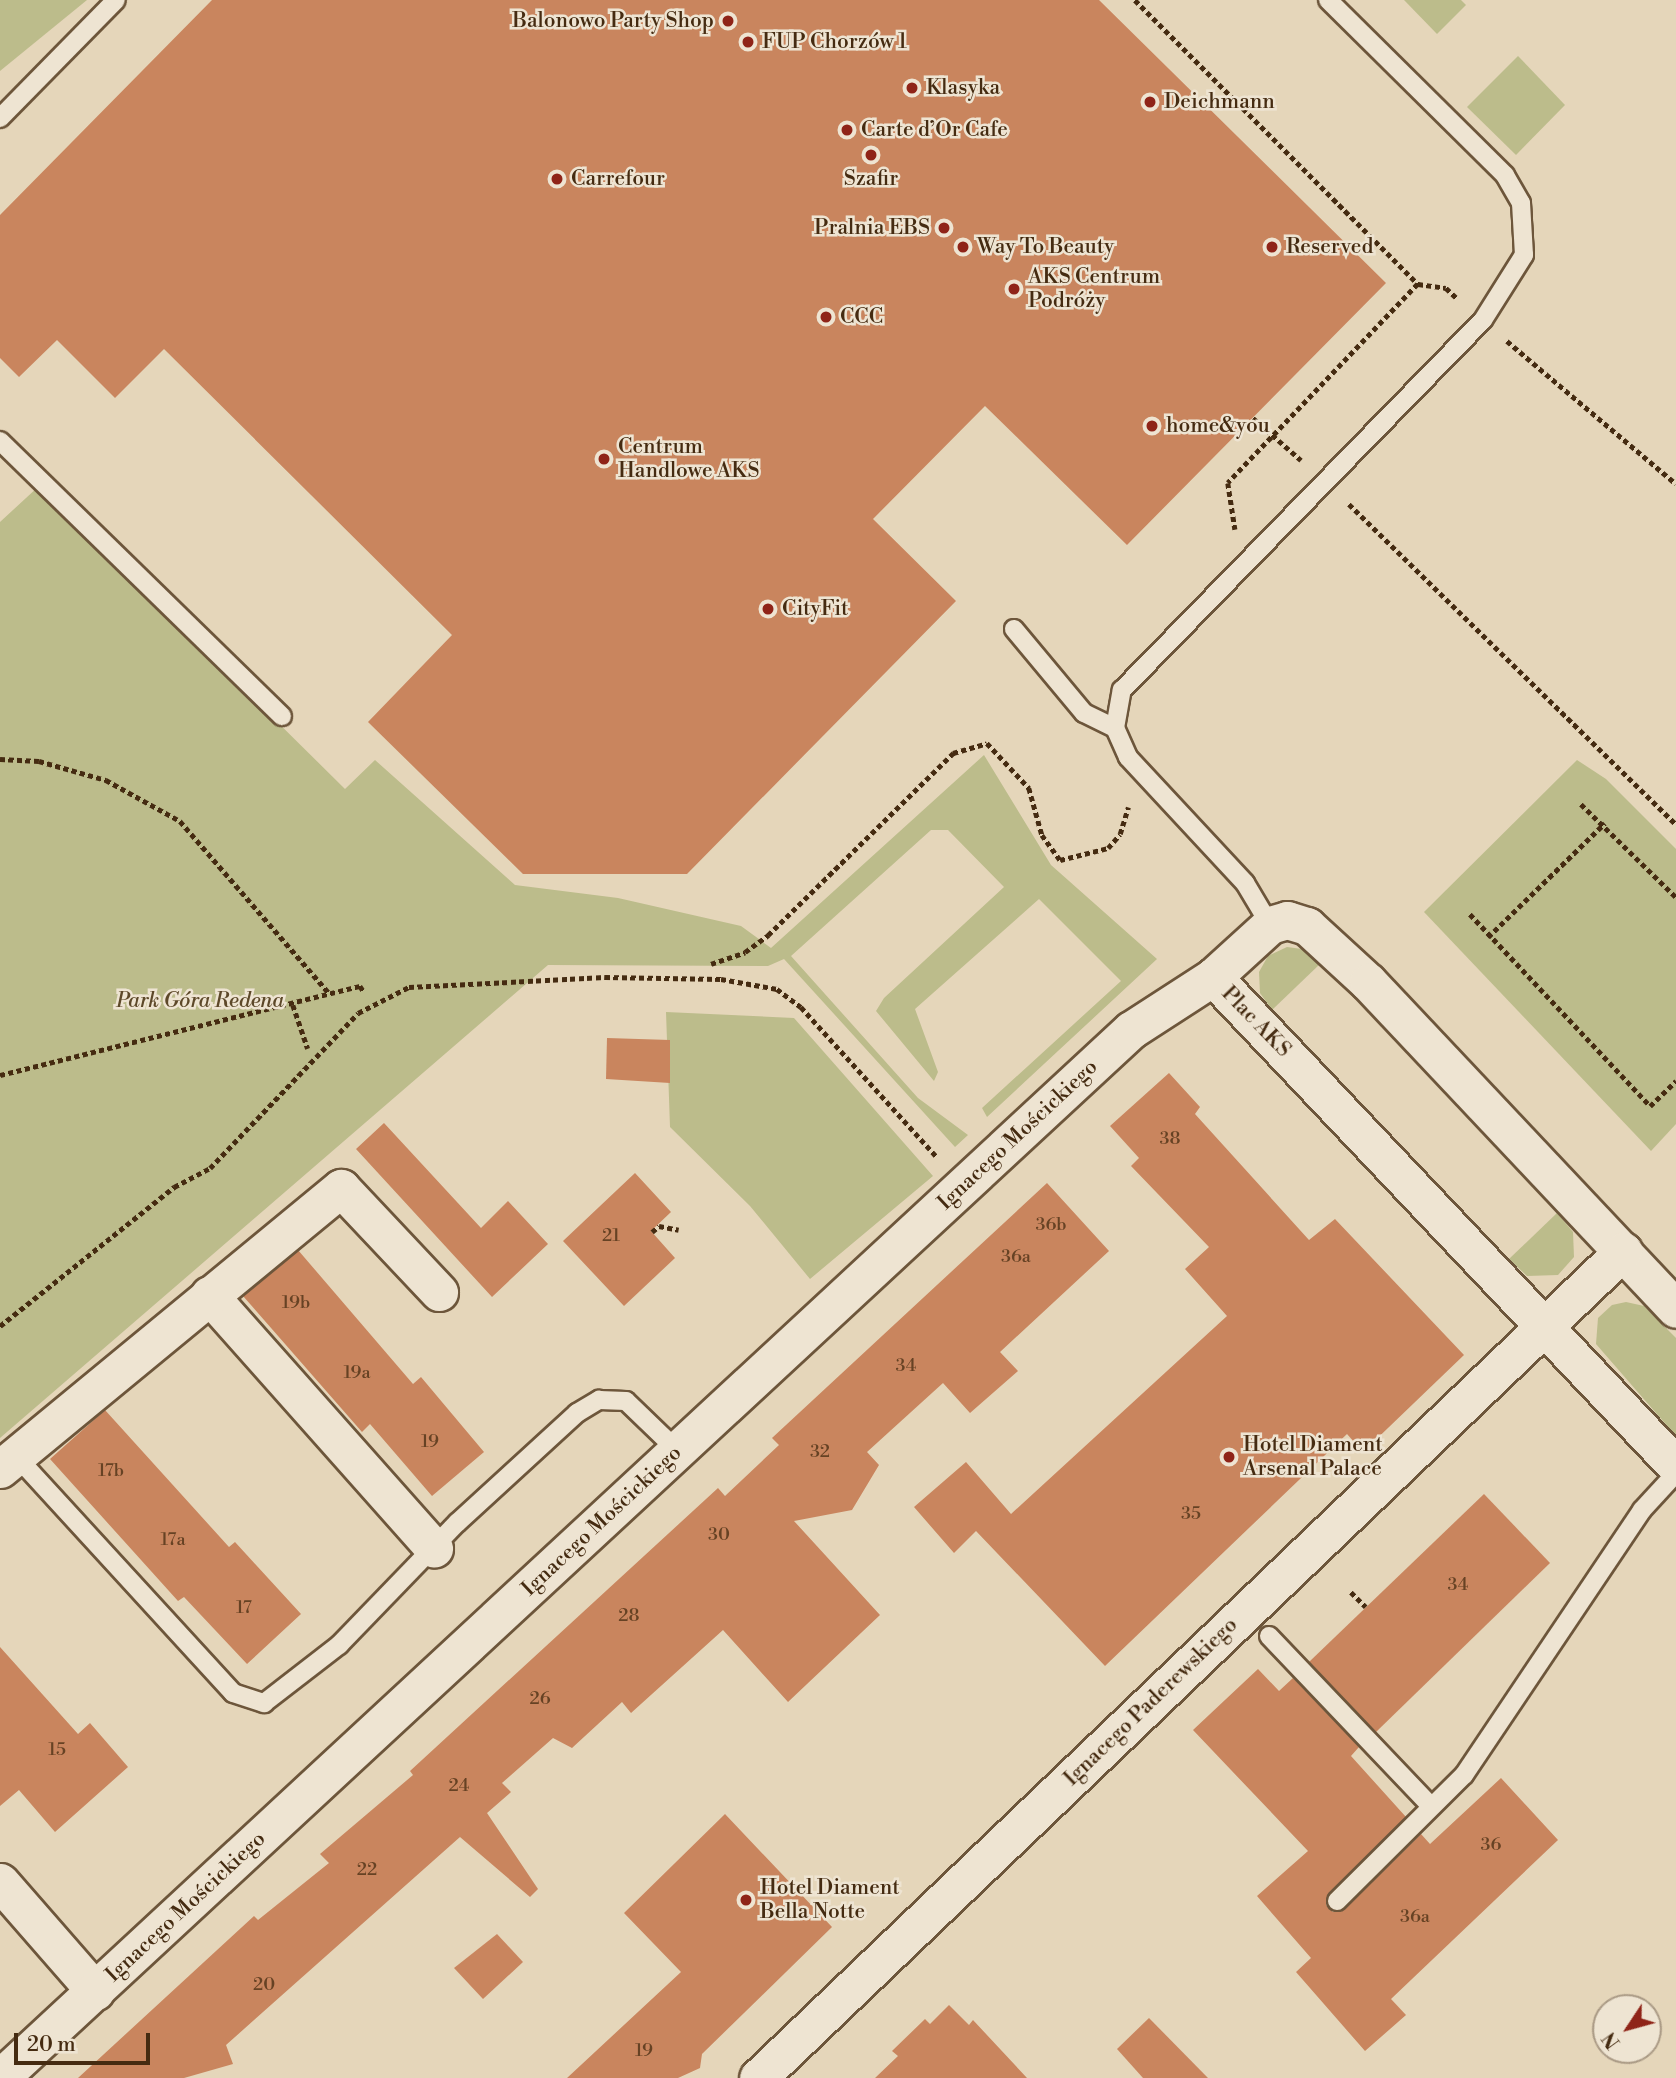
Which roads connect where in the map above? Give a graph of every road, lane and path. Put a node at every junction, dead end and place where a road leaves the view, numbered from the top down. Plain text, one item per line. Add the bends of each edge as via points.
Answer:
1 (116, 0) edge
2 (1135, 0) edge
3 (1328, 0) edge
4 (0, 118) edge
5 (1418, 284) junction
6 (1483, 320) junction
7 (1253, 418) dead end
8 (1274, 435) junction
9 (0, 441) edge
10 (1309, 467) dead end
11 (1676, 484) edge
12 (1341, 496) dead end
13 (1238, 540) dead end
14 (1014, 629) dead end
15 (282, 716) dead end
16 (1115, 729) junction
17 (0, 759) edge
18 (1144, 776) junction
19 (1581, 804) dead end
20 (1605, 823) junction
21 (1676, 824) edge
22 (1676, 897) edge
23 (1470, 914) dead end
24 (1270, 925) junction
25 (1488, 937) junction
26 (711, 964) dead end
27 (1213, 977) junction
28 (364, 992) dead end
29 (330, 994) junction
30 (293, 1004) junction
31 (308, 1049) dead end
32 (0, 1075) edge
33 (1676, 1081) edge
34 (944, 1165) dead end
35 (679, 1230) dead end
36 (652, 1232) dead end
37 (1623, 1251) junction
38 (439, 1292) dead end
39 (209, 1295) junction
40 (1676, 1309) edge
41 (0, 1326) edge
42 (1545, 1328) junction
43 (678, 1451) junction
44 (8, 1462) edge
45 (1676, 1466) edge
46 (1676, 1473) edge
47 (434, 1548) junction
48 (1351, 1592) dead end
49 (1366, 1607) dead end
50 (1269, 1636) dead end
51 (1432, 1806) junction
52 (0, 1882) edge
53 (1337, 1902) dead end
54 (95, 1991) junction
55 (0, 2078) edge
56 (758, 2078) edge

1 - 4 lane
2 - 5 path
3 - 6 lane via 1505,175 1521,203 1524,255
5 - 6 path via 1446,288
5 - 8 path
6 - 11 path
6 - 16 lane via 1122,690
7 - 8 path
8 - 10 path
8 - 13 path via 1228,483
9 - 15 lane
12 - 21 path
14 - 16 lane via 1084,713
16 - 18 lane
17 - 29 path via 39,761 106,780 180,821
18 - 24 lane via 1245,883
18 - 26 path via 1131,789 1120,834 1108,848 1060,860 1042,835 1029,788 987,743 953,753 768,935 745,952
19 - 20 path
20 - 22 path
20 - 25 path
23 - 25 path
24 - 27 street, Plac AKS
24 - 37 street via 1287,920 1307,926 1368,982
25 - 33 path via 1650,1106
27 - 42 street, Plac AKS
27 - 43 street, Ignacego Mościckiego via 1131,1030
28 - 29 path via 360,986
29 - 30 path
30 - 31 path
30 - 32 path
34 - 41 path via 801,1007 777,989 721,979 605,977 409,987 358,1013 210,1168 174,1188
35 - 36 path via 659,1226
37 - 40 street
37 - 42 street
38 - 39 street via 341,1188
39 - 44 street
39 - 47 street
42 - 45 street, Plac AKS
42 - 56 street, Ignacego Paderewskiego
43 - 47 lane via 626,1401 599,1400 577,1413
43 - 54 street, Ignacego Mościckiego
44 - 47 lane via 233,1693 264,1703 339,1645
46 - 51 lane via 1642,1510 1464,1775
48 - 49 path
50 - 51 lane
51 - 53 lane
52 - 54 street
54 - 55 street, Ignacego Mościckiego

